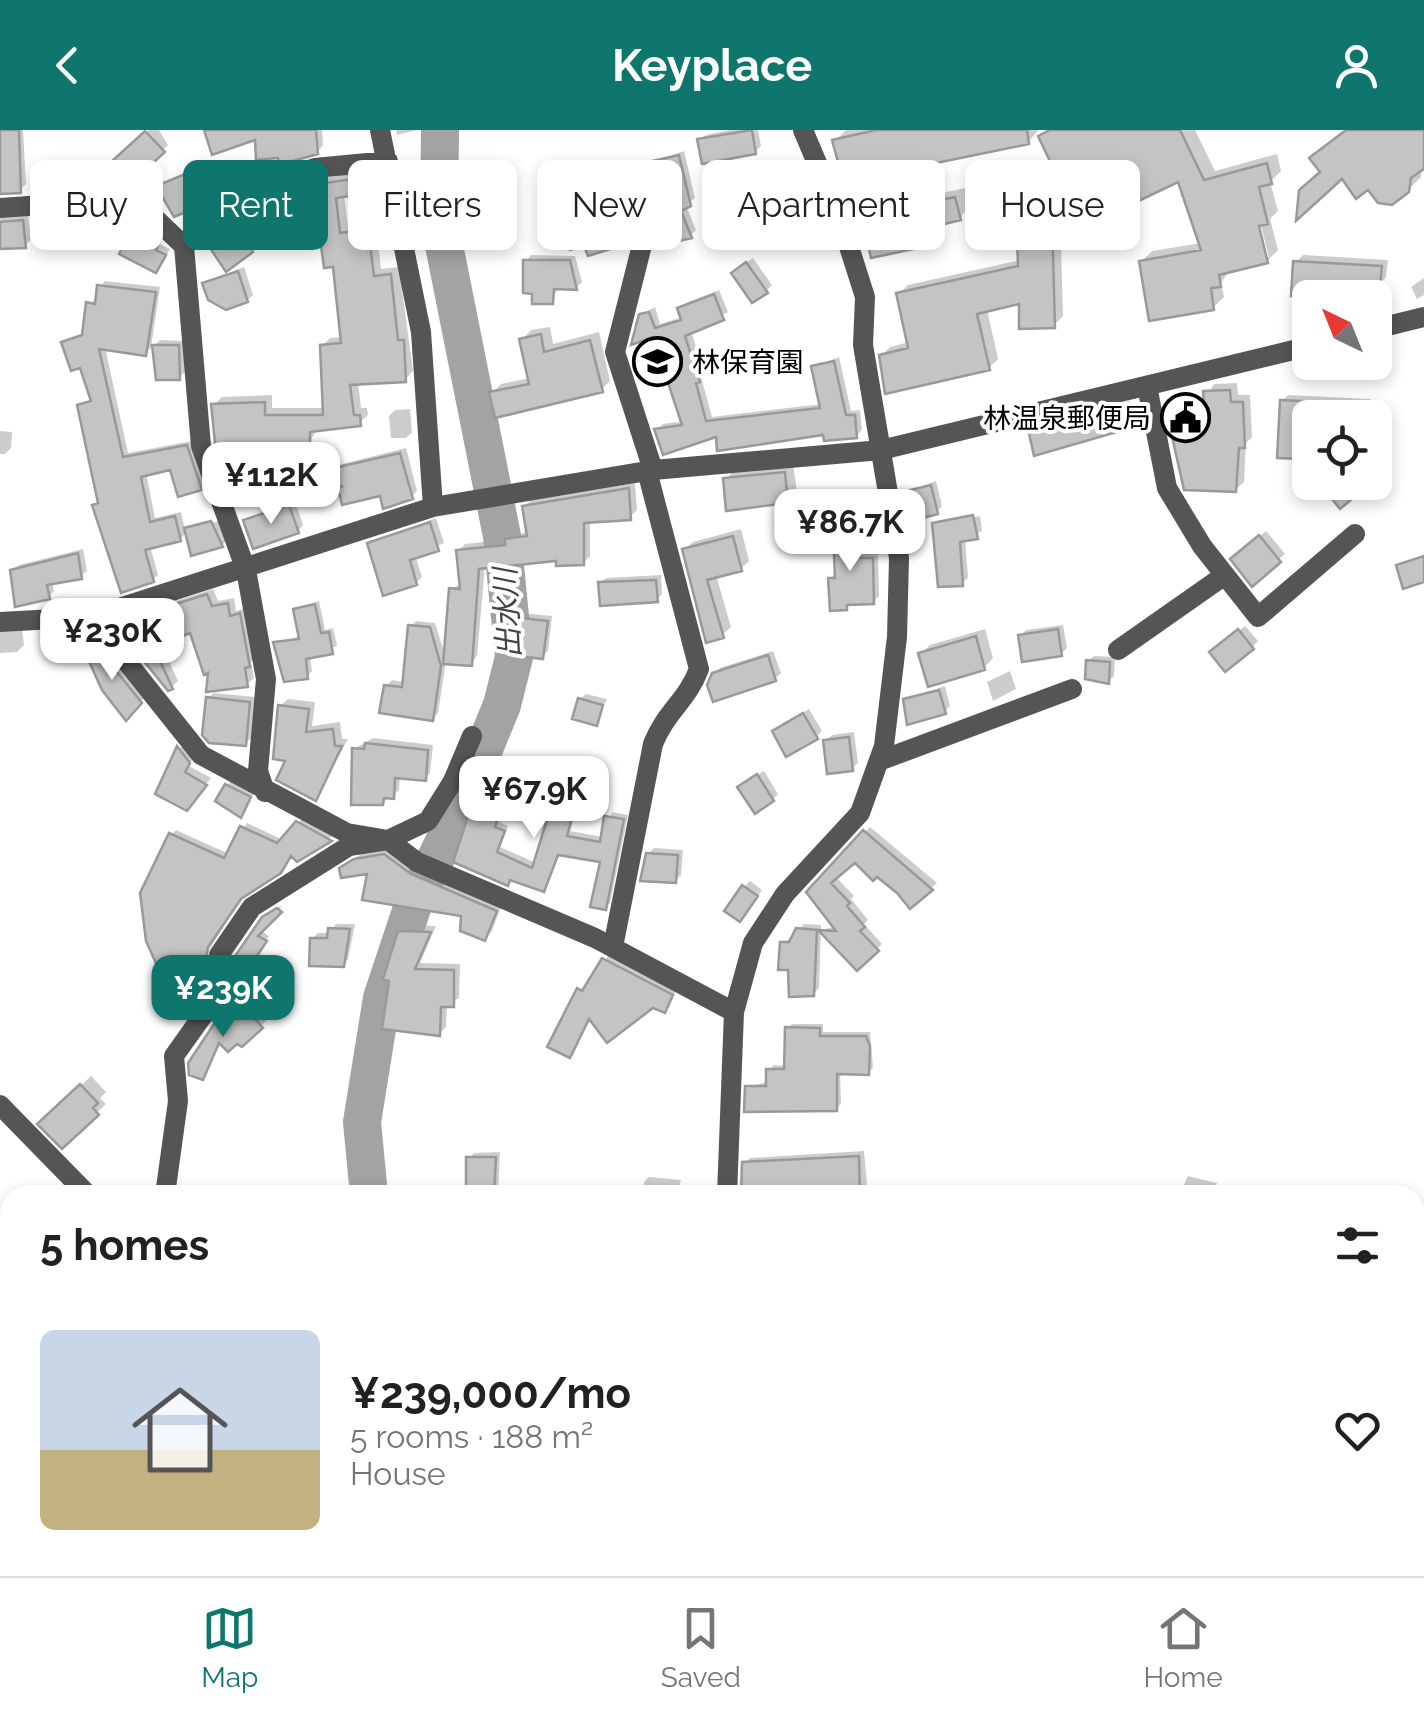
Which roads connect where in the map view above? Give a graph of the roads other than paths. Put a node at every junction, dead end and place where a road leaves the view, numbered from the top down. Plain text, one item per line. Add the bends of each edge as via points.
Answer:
1 (380, 130) edge
2 (802, 130) edge
3 (388, 160) edge
4 (0, 208) edge
5 (183, 245) edge
6 (184, 250) edge
7 (405, 250) edge
8 (641, 250) dead end
9 (1424, 317) edge
10 (1392, 325) edge
11 (1292, 350) edge
12 (1147, 386) junction
13 (881, 450) junction
14 (650, 470) junction
15 (433, 507) junction
16 (1355, 534) dead end
17 (246, 570) junction
18 (1225, 575) junction
19 (91, 617) junction
20 (0, 622) edge
21 (1118, 650) dead end
22 (1072, 689) dead end
23 (472, 736) dead end
24 (878, 760) junction
25 (265, 792) junction
26 (388, 840) junction
27 (613, 947) junction
28 (734, 1012) junction
29 (0, 1105) edge
30 (78, 1185) edge
31 (166, 1185) edge
32 (727, 1185) edge

1 - 3 street
2 - 13 street via 865,297 863,345
4 - 5 street via 140,205
6 - 17 street via 201,446
7 - 15 street via 421,332
8 - 14 street via 615,352
9 - 10 street
11 - 12 street
12 - 13 street
12 - 18 street via 1167,488
13 - 14 street
13 - 24 street via 900,558 898,637
14 - 15 street
14 - 27 street via 698,669 691,691 664,716 653,744
15 - 17 street
16 - 18 street via 1258,617
17 - 19 street
17 - 25 street via 266,680 258,772
18 - 21 street
19 - 20 street
19 - 25 street via 201,755
22 - 24 street
23 - 26 street via 428,821
24 - 28 street via 860,813 785,894 753,942
25 - 26 street via 347,833
26 - 27 street via 432,868
26 - 31 street via 349,846 252,907 219,956 221,990 174,1056 178,1101
27 - 28 street
28 - 32 street
29 - 30 street

